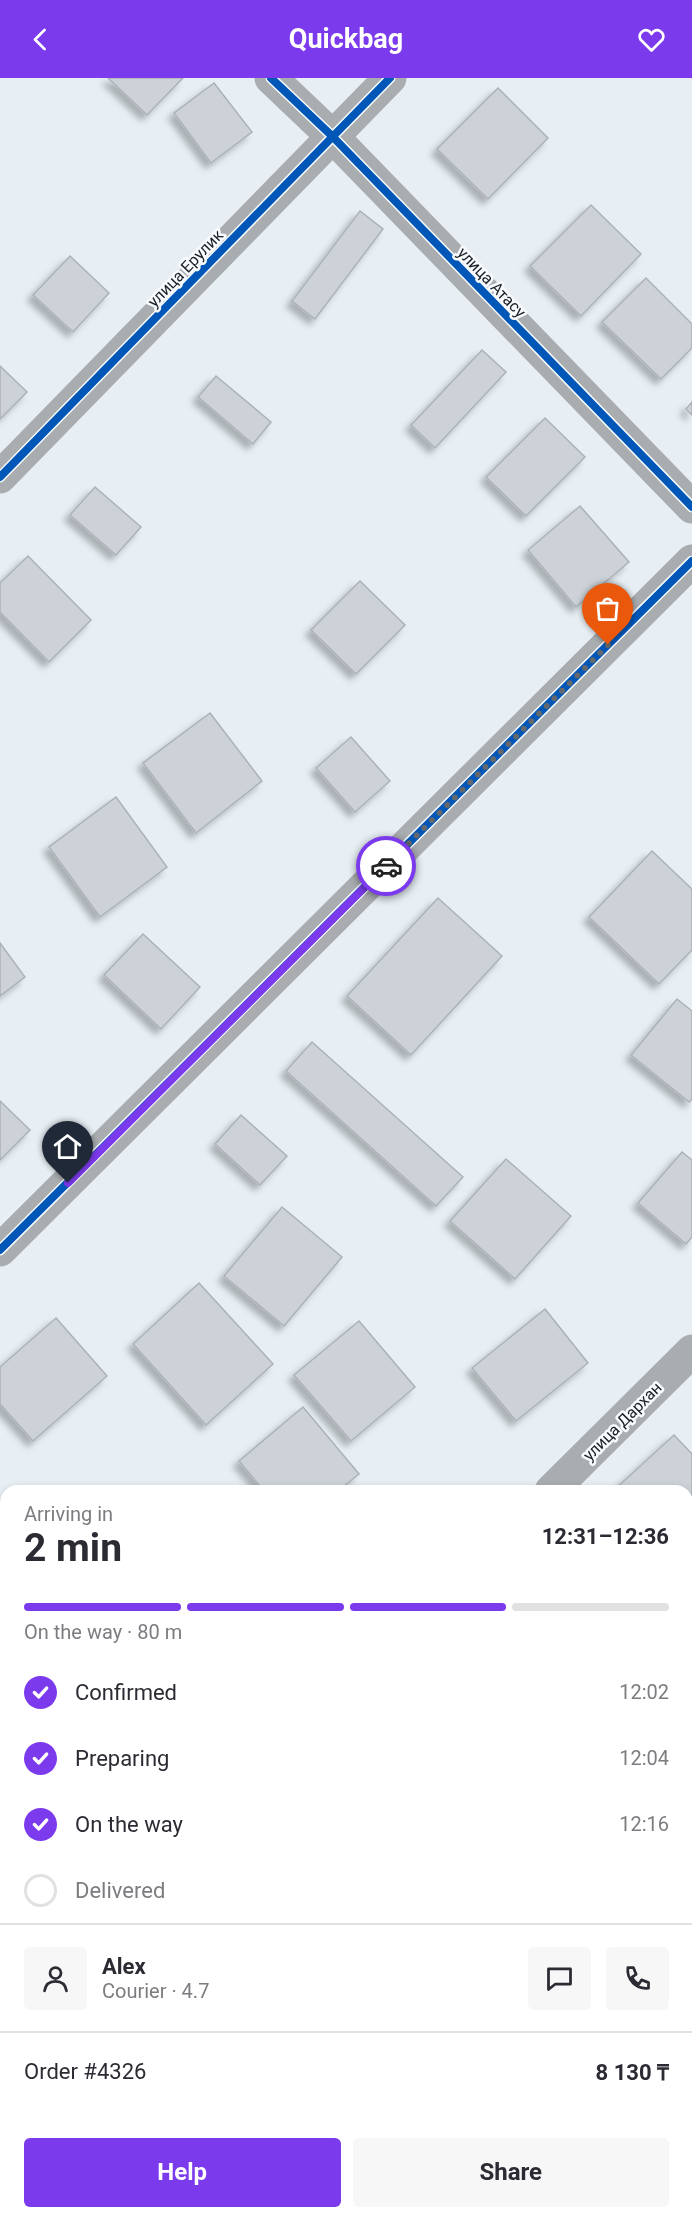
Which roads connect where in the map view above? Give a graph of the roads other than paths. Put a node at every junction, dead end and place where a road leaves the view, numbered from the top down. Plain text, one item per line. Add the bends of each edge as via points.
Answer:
1 (271, 78) edge
2 (390, 78) edge
3 (332, 136) junction
4 (0, 477) edge
5 (692, 507) edge
6 (692, 561) edge
7 (0, 1250) edge
8 (692, 1351) edge
9 (557, 1485) edge

1 - 3 street, улица Атасу
2 - 3 street, улица Ерулик
3 - 4 street, улица Ерулик
3 - 5 street, улица Атасу
6 - 7 street
8 - 9 street, улица Дархан

